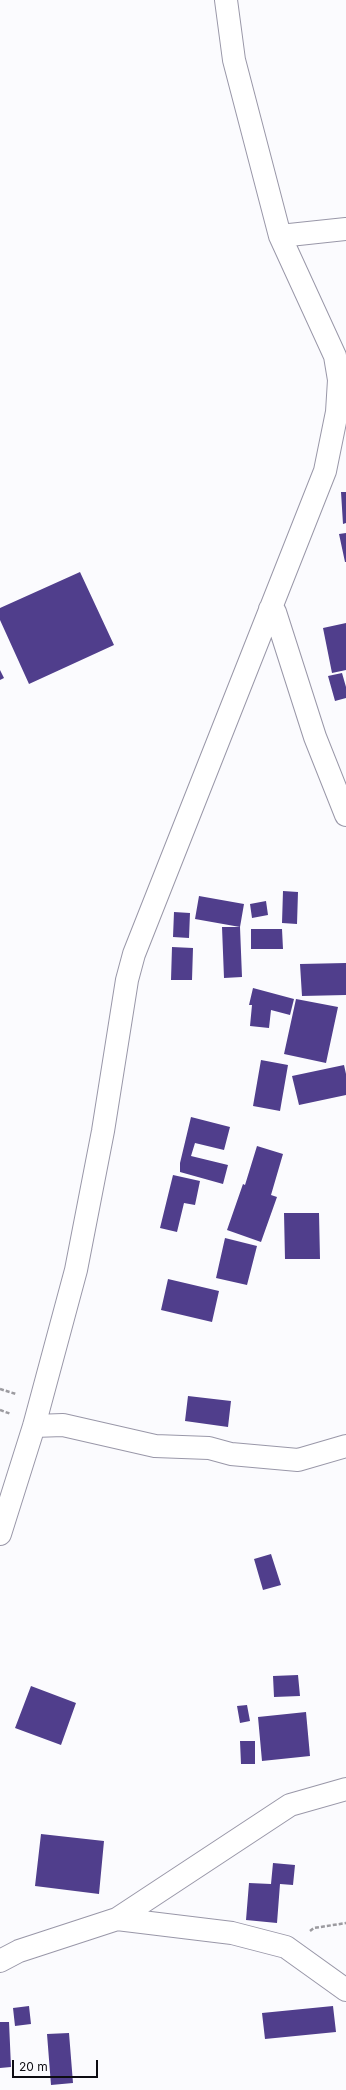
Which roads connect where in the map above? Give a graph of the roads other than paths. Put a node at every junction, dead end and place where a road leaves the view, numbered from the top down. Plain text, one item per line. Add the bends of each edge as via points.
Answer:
1 (226, 0) edge
2 (346, 229) edge
3 (280, 236) junction
4 (270, 609) junction
5 (346, 815) edge
6 (34, 1426) junction
7 (346, 1446) edge
8 (0, 1534) edge
9 (346, 1789) edge
10 (117, 1919) junction
11 (0, 1961) edge
12 (346, 1990) edge

1 - 3 street via 234,60
2 - 3 street
3 - 4 street via 335,356 339,380 334,434 325,471
4 - 5 street via 275,612 315,738
4 - 6 street via 134,954 127,980 103,1131 76,1270
6 - 7 street via 63,1425 155,1446 209,1448 231,1454 298,1460
6 - 8 street
9 - 10 street via 290,1805
10 - 11 street via 19,1951
10 - 12 street via 232,1933 286,1947

